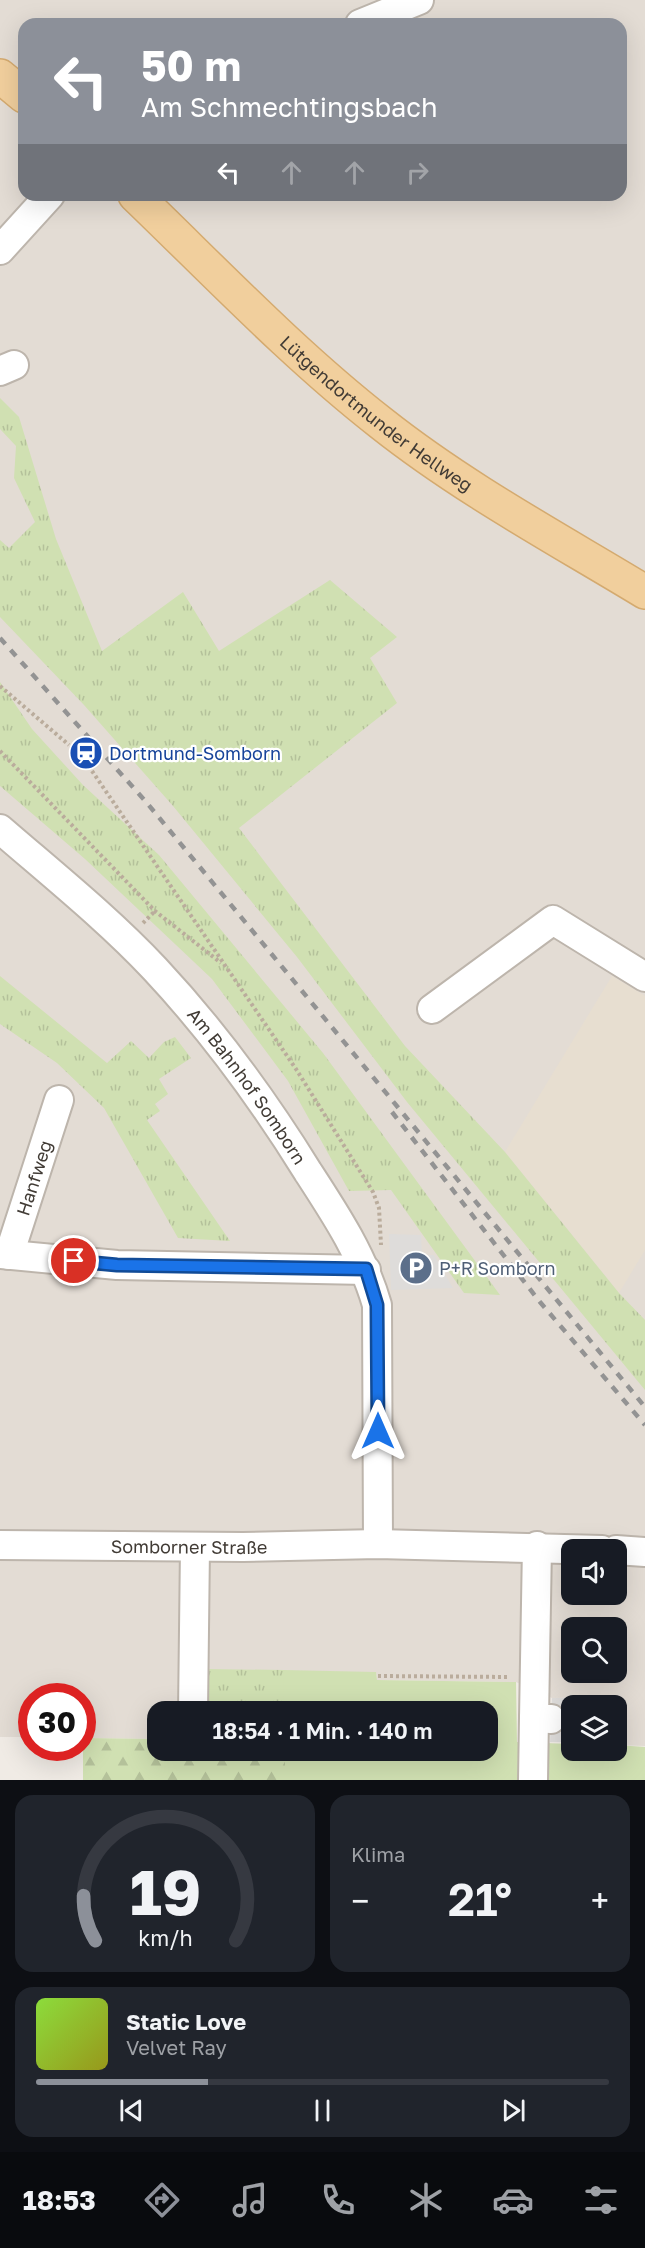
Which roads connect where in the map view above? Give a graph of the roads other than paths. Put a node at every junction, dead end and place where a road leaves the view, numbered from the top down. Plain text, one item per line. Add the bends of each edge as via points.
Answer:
1 (418, 0) edge
2 (374, 18) edge
3 (0, 76) edge
4 (18, 91) edge
5 (45, 201) edge
6 (141, 201) edge
7 (0, 250) edge
8 (645, 592) edge
9 (0, 829) edge
10 (645, 977) edge
11 (432, 1009) dead end
12 (59, 1100) dead end
13 (4, 1255) edge
14 (373, 1260) junction
15 (378, 1544) junction
16 (0, 1545) edge
17 (195, 1546) junction
18 (537, 1546) junction
19 (561, 1547) edge
20 (627, 1551) edge
21 (645, 1552) edge
22 (193, 1701) edge
23 (533, 1780) edge

1 - 2 street
3 - 4 main road
5 - 7 street
6 - 8 main road, Lütgendortmunder Hellweg via 298,351 384,425 486,495
9 - 14 street, Am Bahnhof Somborn via 155,969 216,1041 287,1139 346,1233
10 - 11 street via 553,920
12 - 13 street, Hanfweg
13 - 14 street via 117,1265
14 - 15 street, Am Bahnhof Somborn via 377,1305
15 - 17 street, Somborner Straße
15 - 18 street, Somborner Straße
16 - 17 street, Somborner Straße
17 - 22 street
18 - 19 street, Somborner Straße
18 - 23 street via 535,1677 543,1718
20 - 21 street

